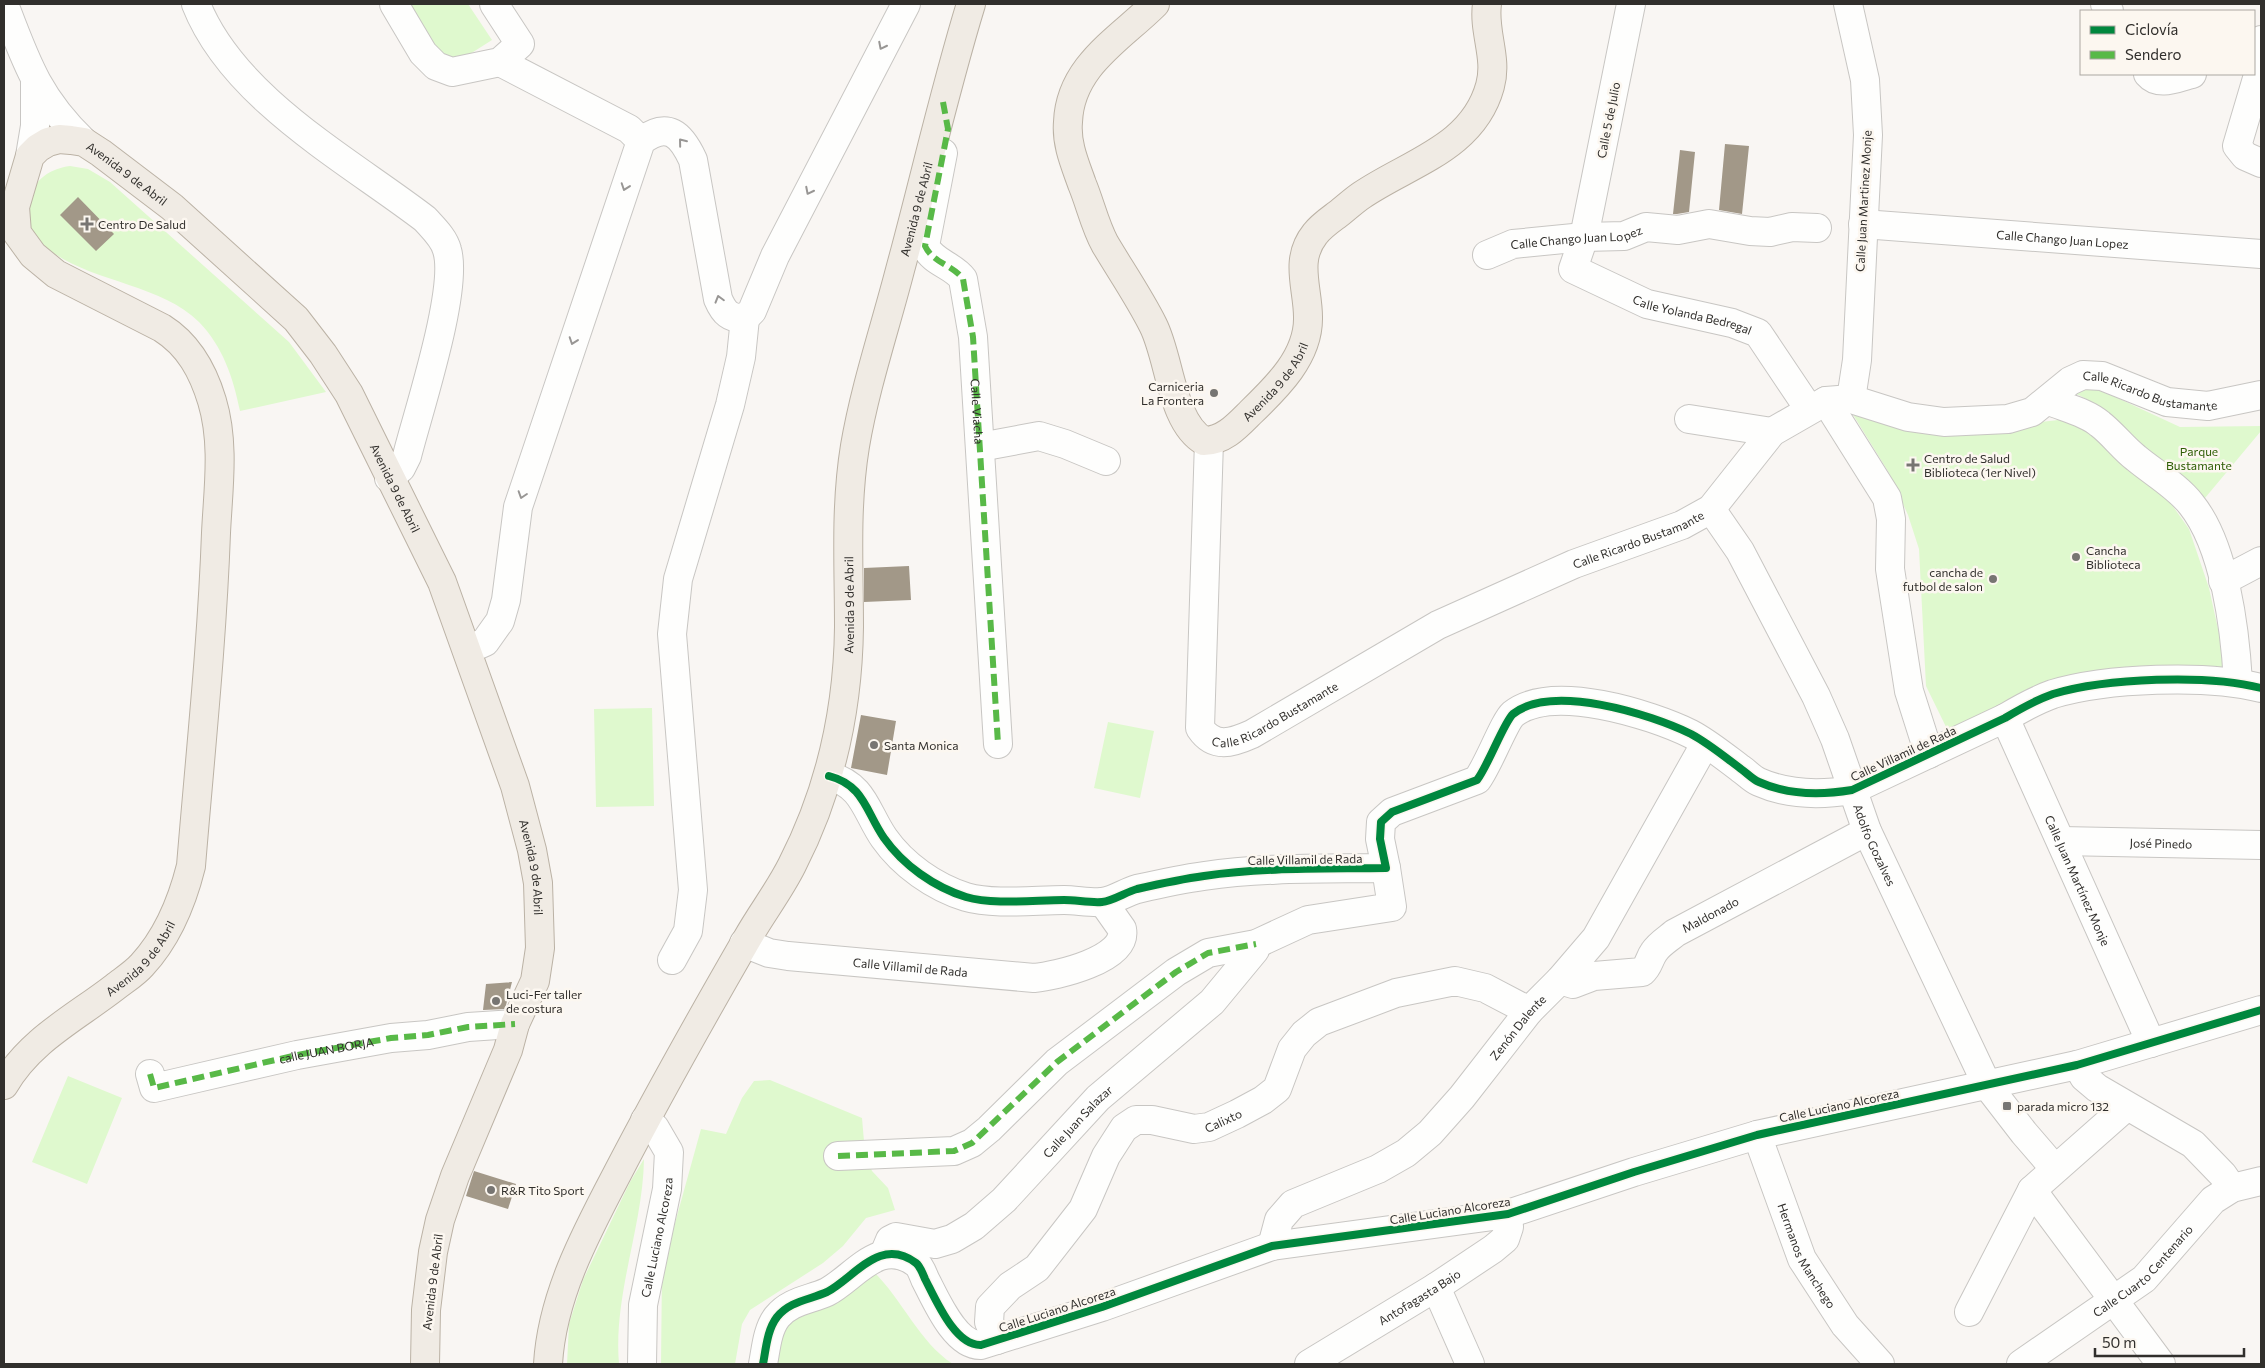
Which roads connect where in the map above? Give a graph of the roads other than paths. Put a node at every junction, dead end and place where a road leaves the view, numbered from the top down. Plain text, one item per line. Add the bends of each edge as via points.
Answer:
1 (4, 4) edge
2 (196, 4) edge
3 (394, 4) edge
4 (494, 4) edge
5 (906, 4) edge
6 (971, 4) edge
7 (1155, 4) edge
8 (1487, 4) edge
9 (1631, 4) edge
10 (1848, 4) edge
11 (500, 62) junction
12 (2261, 66) edge
13 (2149, 75) edge
14 (2188, 75) edge
15 (35, 82) junction
16 (943, 102) junction
17 (641, 141) junction
18 (84, 142) junction
19 (30, 156) junction
20 (2261, 163) edge
21 (1863, 224) junction
22 (1817, 228) dead end
23 (1584, 237) junction
24 (2261, 254) edge
25 (1487, 255) dead end
26 (1573, 269) joint
27 (745, 318) junction
28 (2261, 395) edge
29 (2049, 401) junction
30 (1828, 403) junction
31 (1689, 419) dead end
32 (1772, 432) junction
33 (1209, 441) junction
34 (980, 447) junction
35 (1106, 461) dead end
36 (389, 478) junction
37 (1711, 510) junction
38 (2261, 561) edge
39 (2224, 581) junction
40 (467, 650) junction
41 (2250, 685) edge
42 (2005, 718) junction
43 (998, 744) dead end
44 (1705, 744) junction
45 (1929, 754) junction
46 (829, 776) junction
47 (1852, 790) junction
48 (1867, 831) junction
49 (2061, 841) junction
50 (2261, 845) edge
51 (1386, 868) junction
52 (1103, 902) junction
53 (744, 943) junction
54 (1256, 944) junction
55 (672, 960) dead end
56 (1560, 980) junction
57 (1529, 1011) junction
58 (2261, 1012) edge
59 (515, 1024) junction
60 (2151, 1043) junction
61 (2077, 1065) junction
62 (150, 1074) dead end
63 (4, 1084) edge
64 (1987, 1085) junction
65 (2126, 1107) junction
66 (645, 1120) junction
67 (1757, 1135) junction
68 (838, 1156) dead end
69 (2056, 1169) junction
70 (2261, 1181) edge
71 (2232, 1188) junction
72 (2032, 1190) junction
73 (1508, 1214) junction
74 (1272, 1246) junction
75 (884, 1255) junction
76 (1436, 1287) junction
77 (2114, 1301) junction
78 (1970, 1312) dead end
79 (997, 1340) junction
80 (425, 1364) edge
81 (548, 1364) edge
82 (642, 1364) edge
83 (763, 1364) edge
84 (1309, 1364) edge
85 (1470, 1364) edge
86 (1880, 1364) edge
87 (2021, 1364) edge
88 (2161, 1364) edge

1 - 15 street
2 - 36 street via 215,42 285,117 425,219 447,249 450,270 438,335 407,456 401,468
3 - 11 street via 422,53 436,66 452,72
4 - 11 street via 520,44
5 -> 27 street via 775,256 752,312
6 - 16 main road, Avenida 9 de Abril
7 - 33 main road via 1097,55 1085,73 1074,96 1068,122 1070,146 1104,243 1154,327 1182,414 1198,437
8 - 33 main road, Avenida 9 de Abril via 1486,32 1493,60 1490,86 1466,130 1444,148 1361,196 1315,233 1302,267 1308,318 1298,356 1287,373 1238,425
9 - 23 street, Calle 5 de Julio
10 - 21 street, Calle Juan Martinez Monje via 1865,80 1868,134
11 - 17 street via 629,129
12 - 20 street via 2237,146 2246,156
13 - 14 street via 2164,81
15 - 18 street via 52,108
15 - 19 street via 35,126
16 - 34 street, Calle Viacha via 948,130 925,246 933,257 957,271 966,288 973,337
16 - 46 main road, Avenida 9 de Abril via 855,445 847,512 849,632 846,685 840,732
27 -> 17 street via 730,316 722,310 718,299 693,160 683,141 668,131 658,131
17 -> 40 street via 518,507 506,600 500,622 486,642
18 - 19 main road, Avenida 9 de Abril via 54,140
18 - 36 main road, Avenida 9 de Abril via 172,207 296,319 349,394
19 - 63 main road, Avenida 9 de Abril via 15,207 17,233 33,255 56,274 175,336 197,364 206,385 220,446 215,569 191,866 180,905 142,966 48,1033 13,1069
21 - 24 street, Calle Chango Juan Lopez
21 - 30 street, Calle Juan Martinez Monje via 1857,360
22 - 23 street, Calle Chango Juan Lopez via 1792,227 1770,232 1709,224 1678,230 1646,227 1624,236
23 - 25 street, Calle Chango Juan Lopez via 1513,244
23 - 26 street, Calle 5 de Julio
26 - 30 street, Calle Yolanda Bedregal via 1647,304 1732,323 1758,334
27 - 55 street via 741,356 730,405 678,579 672,634 692,890 688,931
28 - 29 street, Calle Ricardo Bustamante via 2208,406 2167,402 2096,375 2083,375 2070,381
29 - 30 street, Calle Ricardo Bustamante via 2032,412 2008,419 1944,422
29 - 39 street via 2100,424 2127,451 2191,503 2208,531
30 - 32 street, Calle Ricardo Bustamante
30 - 45 street via 1886,498 1890,518 1890,570 1909,691
31 - 32 street
32 - 37 street, Calle Ricardo Bustamante
33 - 37 street, Calle Ricardo Bustamante via 1200,728 1214,742 1234,742 1252,734 1438,625 1574,564 1682,525
34 - 35 street via 1038,436
34 - 43 street, Calle Viacha
36 - 40 main road, Avenida 9 de Abril via 442,582
37 - 47 street, Adolfo Gozalves via 1740,551 1816,696
38 - 39 street
39 - 41 street
40 - 59 main road, Avenida 9 de Abril via 515,786 538,883 540,948 534,981
41 - 42 street, Calle Villamil de Rada via 2153,680 2090,686 2051,695
42 - 45 street, Calle Villamil de Rada
42 - 49 street, Calle Juan Martínez Monje
44 - 47 street, Calle Villamil de Rada via 1757,782 1775,788 1833,793
44 - 51 street, Calle Villamil de Rada via 1662,723 1601,705 1548,701 1527,705 1511,716 1477,780 1392,812 1381,822 1380,839
44 - 56 street, Zenón Dalente via 1596,938
45 - 47 street, Calle Villamil de Rada
46 - 52 street via 848,783 860,796 884,838 900,856 915,870 948,890 986,900
46 - 53 main road, Avenida 9 de Abril via 792,865
47 - 48 street, Adolfo Gozalves
48 - 56 street, Maldonado via 1676,933 1653,953 1648,967 1642,972 1594,976 1573,984
48 - 64 street, Adolfo Gozalves
49 - 50 street, José Pinedo
49 - 60 street, Calle Juan Martínez Monje
51 - 52 street, Calle Villamil de Rada via 1203,876 1138,889
51 - 54 street via 1392,907 1308,920
52 - 53 street, Calle Villamil de Rada via 1122,929 1122,939 1101,957 1069,973 1052,977 788,956 769,953
53 - 66 main road, Avenida 9 de Abril
54 - 68 street via 1208,953 1176,972 1057,1062 972,1143 954,1151
54 - 75 street, Calle Juan Salazar via 1255,950 1212,1002 1098,1098 1004,1200 974,1226 952,1240 935,1244 896,1237 888,1243
56 - 57 street, Zenón Dalente
57 - 74 street, Zenón Dalente via 1430,1133 1378,1170 1293,1204 1279,1220
57 - 79 street, Calixto via 1485,988 1455,981 1396,993 1319,1022 1292,1049 1277,1089 1237,1114 1210,1127 1194,1129 1136,1120 1124,1128 1106,1156 1083,1209 1037,1268 1010,1286 990,1307 989,1322
58 - 60 street, Calle Luciano Alcoreza
59 - 62 street, calle JUAN BORJA via 391,1038 288,1057 154,1088
59 - 80 main road, Avenida 9 de Abril via 508,1050 440,1220 426,1310
60 - 61 street, Calle Luciano Alcoreza
61 - 64 street, Calle Luciano Alcoreza
61 - 65 street via 2084,1077
64 - 67 street, Calle Luciano Alcoreza
64 - 69 street, Adolfo Gozalves via 2024,1134
65 - 69 street
65 - 71 street via 2193,1144 2223,1174
66 - 81 main road, Avenida 9 de Abril via 572,1266 558,1308
66 - 82 street, Calle Luciano Alcoreza via 655,1128 669,1152 667,1189 643,1305
67 - 73 street, Calle Luciano Alcoreza
67 - 86 street, Hermanos Manchego via 1802,1259 1845,1325
69 - 72 street
70 - 71 street, Calle Cuarto Centenario
71 - 77 street, Calle Cuarto Centenario via 2212,1200 2144,1279
72 - 77 street
72 - 78 street
73 - 74 street, Calle Luciano Alcoreza
73 - 76 street, Antofagasta Bajo via 1509,1228 1501,1244
74 - 79 street, Calle Luciano Alcoreza via 1102,1307
75 - 79 street, Calle Luciano Alcoreza via 902,1256 918,1264 942,1310 961,1337 972,1345
75 - 83 street via 867,1260 829,1290 788,1306 773,1323
76 - 84 street, Antofagasta Bajo
76 - 85 street
77 - 87 street, Calle Cuarto Centenario
77 - 88 street

